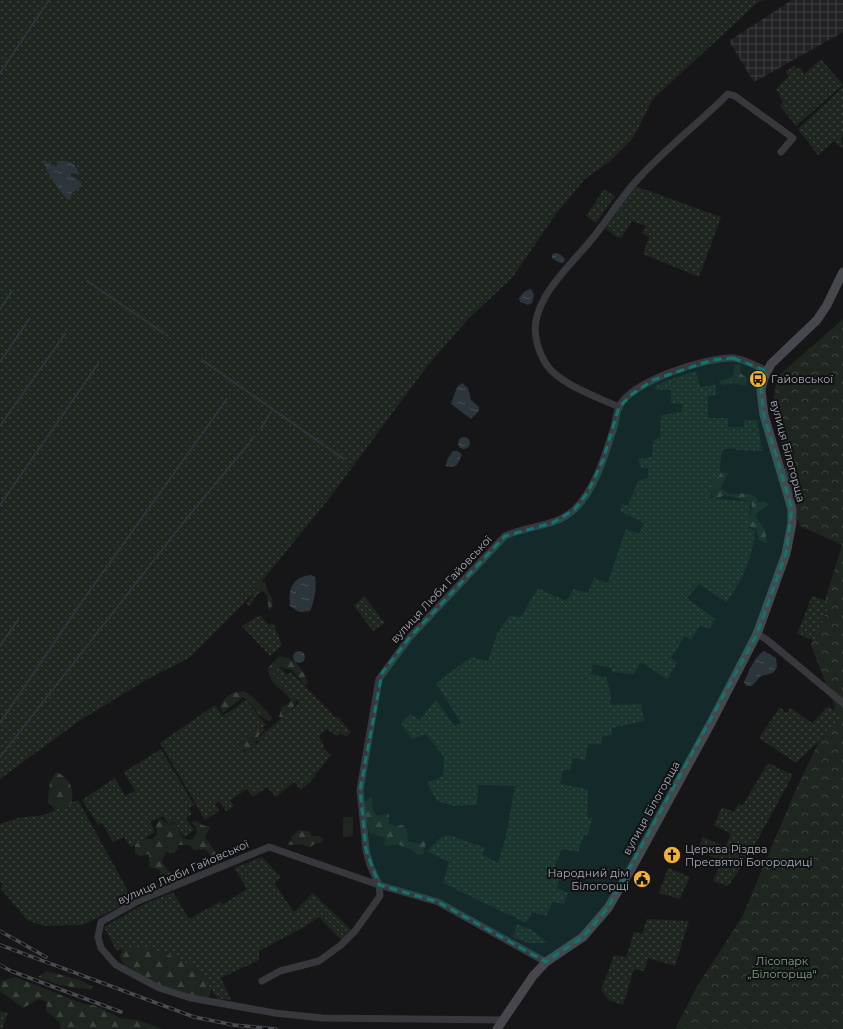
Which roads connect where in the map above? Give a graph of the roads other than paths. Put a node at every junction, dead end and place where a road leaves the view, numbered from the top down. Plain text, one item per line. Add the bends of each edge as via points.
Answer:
1 (781, 152) dead end
2 (843, 272) edge
3 (767, 371) junction
4 (618, 407) junction
5 (757, 634) junction
6 (843, 703) edge
7 (379, 885) junction
8 (546, 962) junction
9 (262, 981) dead end
10 (504, 1020) junction
11 (497, 1029) edge

1 - 4 street via 793,138 735,96 728,94 642,174 617,202 595,235 547,296 536,320 536,336 540,353 552,372
2 - 3 street, вулиця Білогорща via 817,320 777,357
3 - 4 street via 733,358 712,360 652,380
3 - 5 street, вулиця Білогорща via 761,390 764,415 792,509 792,523 784,561
4 - 7 street, вулиця Люби Гайовської via 603,460 588,492 574,510 552,523 505,536 410,637 379,680 360,790 366,850
5 - 6 street
5 - 8 street, вулиця Білогорща via 608,908 583,937
7 - 8 street, вулиця Люби Гайовської via 438,902
7 - 9 street via 380,896 355,931 341,945 319,961 280,971
7 - 10 street, вулиця Люби Гайовської via 269,847 138,902 101,922 98,937 101,948 116,965 159,988 191,998 275,1013 322,1018
8 - 10 street, вулиця Білогорща via 533,976
10 - 11 street, вулиця Білогорща

